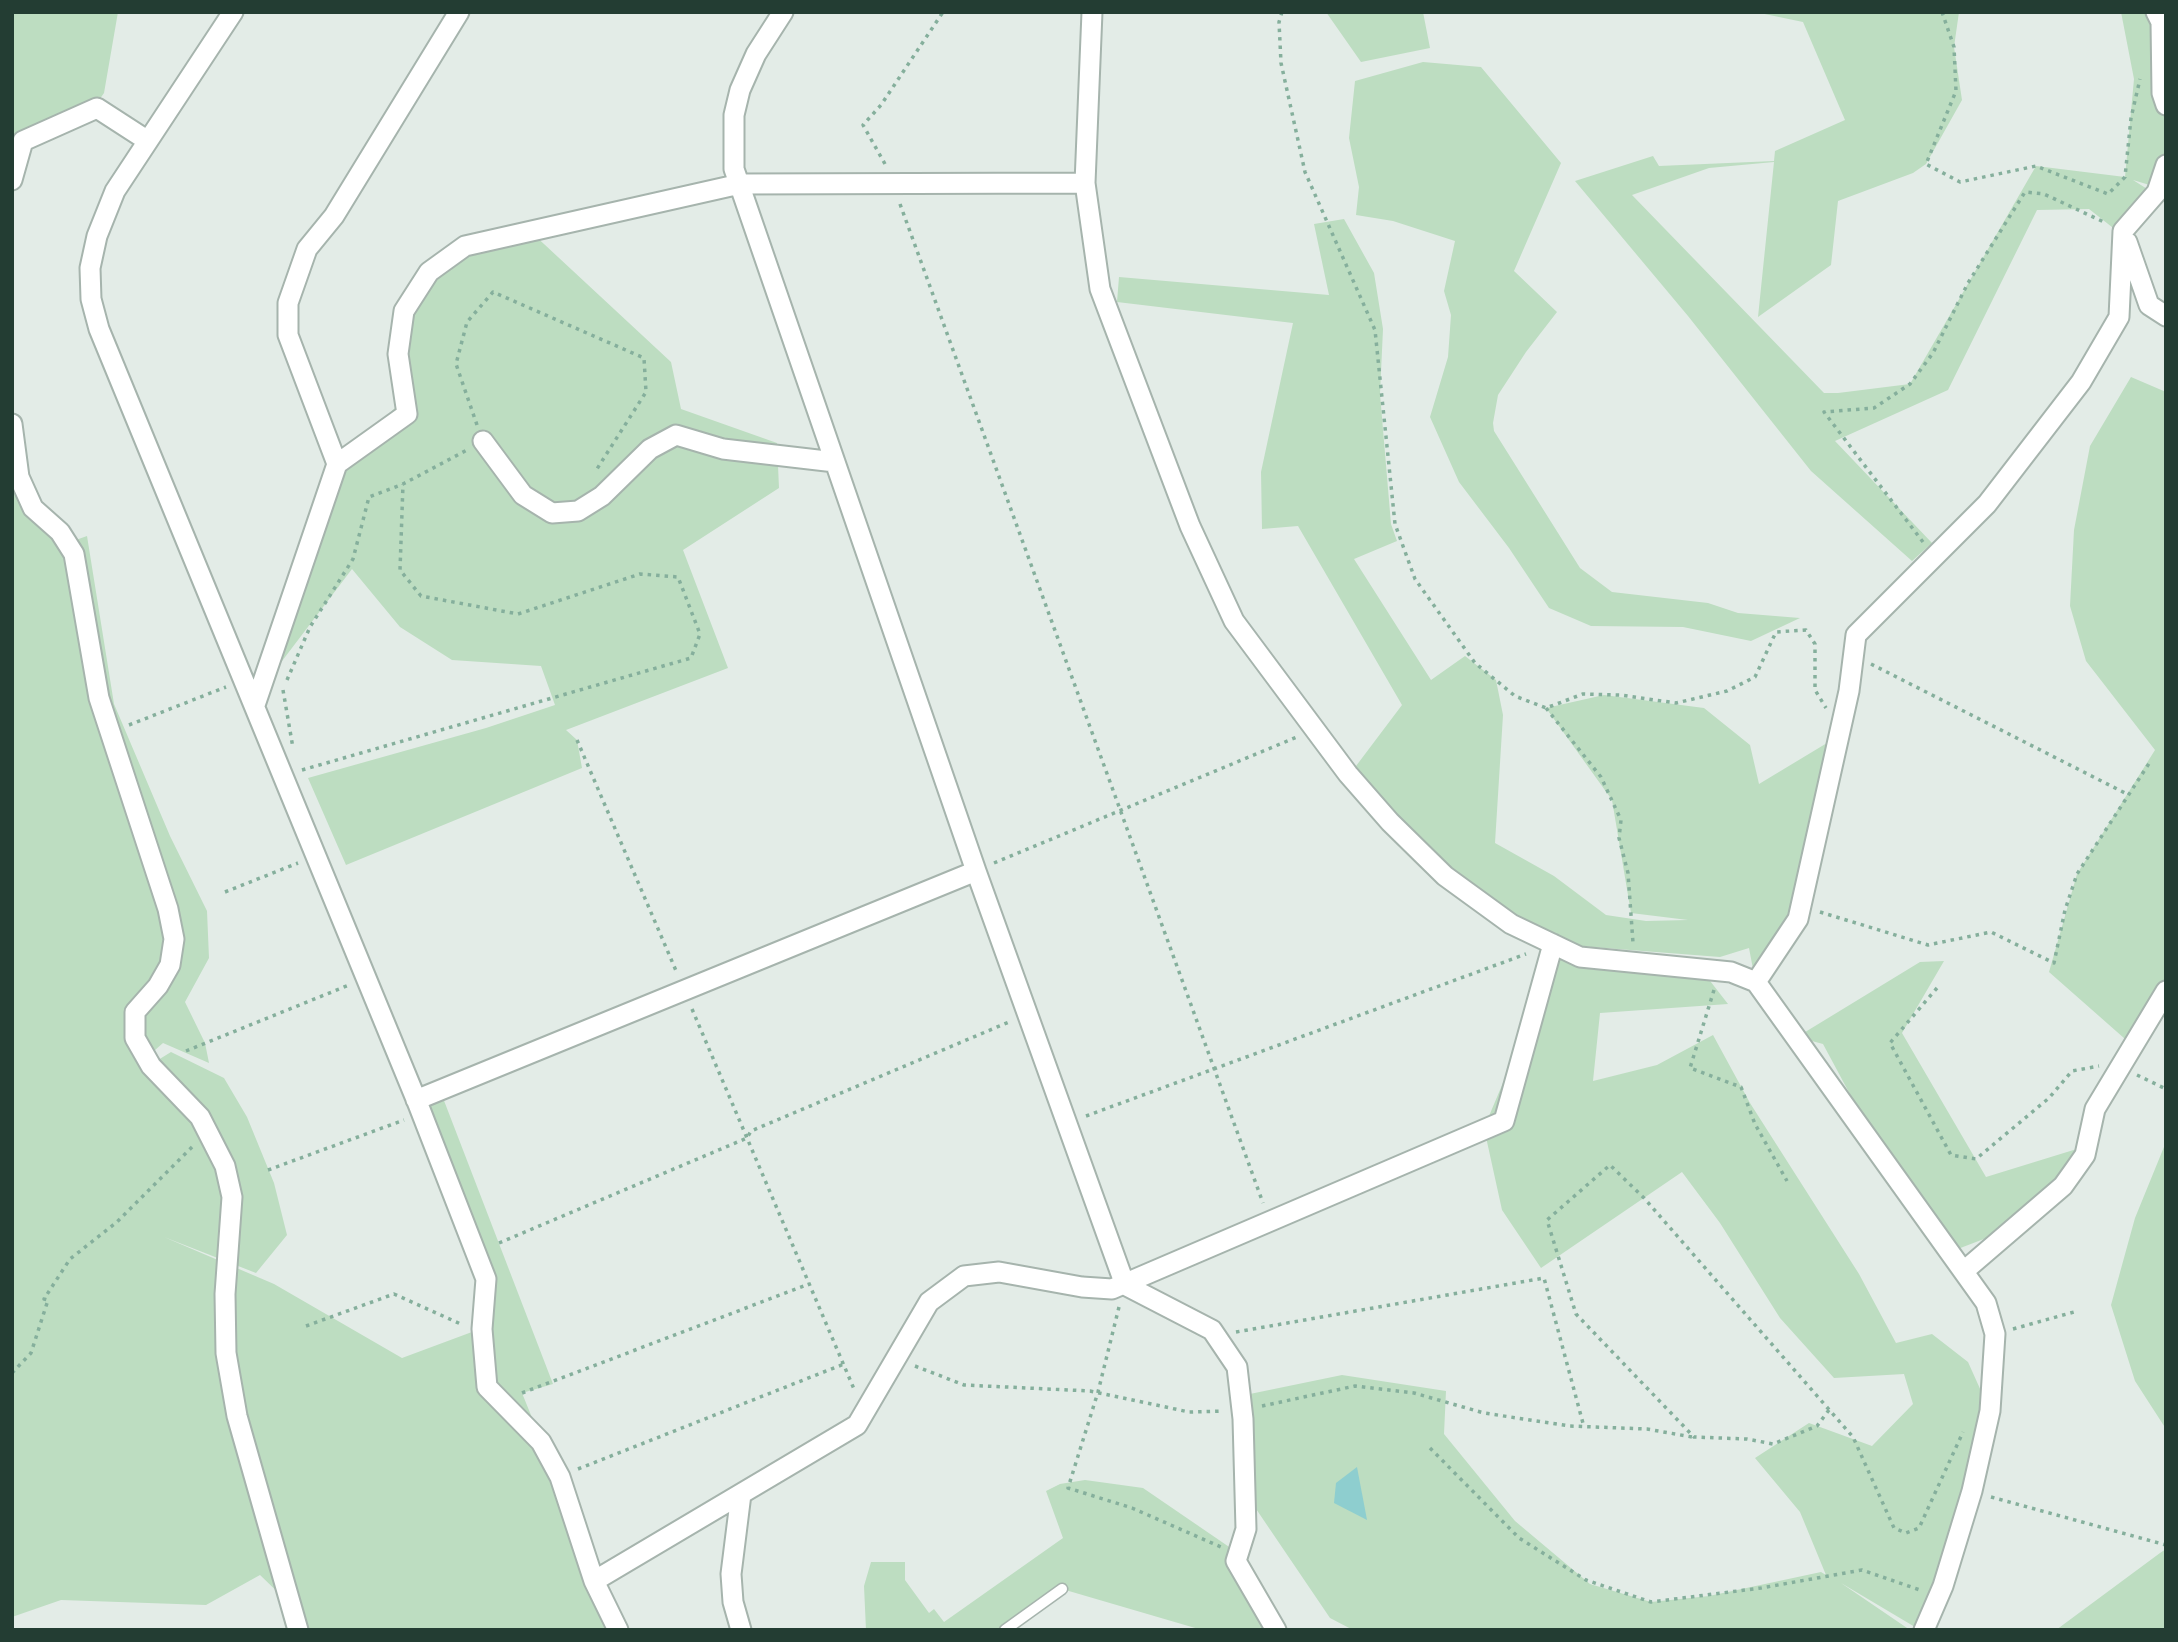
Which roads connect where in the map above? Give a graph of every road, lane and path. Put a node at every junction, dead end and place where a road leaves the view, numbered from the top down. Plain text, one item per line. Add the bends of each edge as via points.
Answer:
1 (233, 12) edge
2 (458, 12) edge
3 (783, 12) edge
4 (943, 12) edge
5 (1092, 12) edge
6 (1282, 12) edge
7 (1942, 12) edge
8 (2156, 12) edge
9 (2142, 69) dead end
10 (2166, 105) edge
11 (148, 141) junction
12 (2166, 166) edge
13 (12, 180) edge
14 (892, 182) junction
15 (1085, 183) junction
16 (740, 184) junction
17 (2123, 231) junction
18 (2166, 316) edge
19 (12, 424) edge
20 (483, 441) junction
21 (835, 462) junction
22 (337, 464) junction
23 (590, 479) dead end
24 (403, 484) junction
25 (1935, 557) junction
26 (1854, 655) junction
27 (244, 680) junction
28 (254, 705) junction
29 (1546, 708) junction
30 (1843, 719) junction
31 (127, 726) dead end
32 (1315, 730) junction
33 (577, 740) dead end
34 (2150, 762) dead end
35 (284, 776) junction
36 (2125, 793) dead end
37 (1120, 810) junction
38 (316, 856) junction
39 (976, 871) junction
40 (225, 892) dead end
41 (1801, 906) junction
42 (1553, 944) junction
43 (1635, 962) junction
44 (1719, 971) junction
45 (366, 978) junction
46 (1756, 982) junction
47 (683, 988) junction
48 (1937, 988) dead end
49 (2166, 991) edge
50 (1027, 1015) junction
51 (186, 1051) dead end
52 (2120, 1067) junction
53 (1213, 1069) junction
54 (2166, 1089) edge
55 (419, 1107) junction
56 (1078, 1119) dead end
57 (207, 1131) junction
58 (747, 1138) junction
59 (268, 1170) dead end
60 (1787, 1181) dead end
61 (1269, 1220) junction
62 (499, 1243) dead end
63 (1964, 1271) junction
64 (809, 1284) junction
65 (1125, 1285) junction
66 (2074, 1312) dead end
67 (306, 1326) dead end
68 (482, 1329) junction
69 (1995, 1334) junction
70 (1216, 1335) junction
71 (897, 1359) junction
72 (844, 1364) junction
73 (12, 1373) edge
74 (1098, 1392) junction
75 (501, 1401) junction
76 (1243, 1410) junction
77 (1829, 1410) junction
78 (864, 1413) junction
79 (1584, 1427) junction
80 (1964, 1430) dead end
81 (1694, 1437) junction
82 (1430, 1448) dead end
83 (560, 1477) junction
84 (1972, 1492) junction
85 (741, 1494) junction
86 (2166, 1545) edge
87 (1238, 1553) junction
88 (594, 1581) junction
89 (1062, 1589) dead end
90 (1938, 1597) junction
91 (298, 1630) edge
92 (618, 1630) edge
93 (741, 1630) edge
94 (1005, 1630) edge
95 (1276, 1630) edge
96 (1924, 1630) edge

1 - 11 street
2 - 22 street via 334,216 307,249 288,303 288,335
3 - 16 street via 755,54 740,90 734,115 734,169
4 - 14 path via 881,106 863,125
5 - 15 street
6 - 29 path via 1281,63 1305,172 1375,330 1395,524 1415,579 1475,663 1515,696
7 - 9 path via 1954,47 1956,91 1926,164 1960,182 2036,166 2108,194 2125,177
8 - 10 street via 2161,22
11 - 13 street via 97,107 23,141
11 - 27 street via 115,191 97,236 90,268 91,299 99,329
12 - 17 street via 2157,192
14 - 15 street
14 - 16 street
14 - 37 path
15 - 32 street via 1100,289 1200,551 1234,621
16 - 21 street
16 - 22 street via 465,246 429,272 404,311 398,354 407,414
17 - 18 street via 2149,305
17 - 25 street via 2119,317 2081,382 1987,505
17 - 25 path via 2044,194 2025,192 1968,283 1933,353 1910,384 1874,408 1824,412
19 - 57 street via 19,477 33,508 60,532 74,554 99,698 168,909 174,939 170,965 135,1012 135,1038 150,1066 201,1117
20 - 21 street via 523,495 552,513 578,511 602,496 650,449 676,435 723,449
20 - 23 path via 456,364 467,322 493,292 644,358 646,392
20 - 24 path
21 - 39 street
22 - 28 street
24 - 35 path via 369,497 353,559 310,627 282,691 294,743
24 - 35 path via 400,570 421,596 518,614 640,574 678,577 700,634 691,658
25 - 26 street via 1856,635
26 - 30 street
26 - 36 path
27 - 28 street
27 - 31 path
28 - 35 street
29 - 30 path via 1583,694 1676,703 1727,691 1755,677 1776,632 1806,630 1815,644 1815,690 1825,708
29 - 43 path via 1601,777 1621,820 1619,838 1628,873
30 - 41 street
32 - 37 path
32 - 42 street via 1390,822 1446,876 1511,923
33 - 47 path
34 - 41 path via 2077,873 2054,963 1991,932 1928,945
35 - 38 street
37 - 39 path
37 - 53 path
38 - 40 path
38 - 45 street
39 - 47 street
39 - 50 street
41 - 46 street via 1798,919
42 - 43 street via 1580,957
42 - 53 path
42 - 61 street via 1504,1121
43 - 44 street
44 - 46 street
44 - 60 path via 1690,1068 1741,1087 1755,1124
45 - 51 path
45 - 55 street
46 - 63 street
47 - 55 street
47 - 58 path
48 - 52 path via 1890,1043 1951,1155 1976,1159 2049,1098 2072,1071
49 - 52 street
50 - 58 path via 751,1131
50 - 65 street
52 - 54 path
52 - 63 street via 2095,1109 2085,1155 2063,1186
53 - 56 path
53 - 61 path
55 - 59 path
55 - 68 street via 486,1279
57 - 73 path via 117,1222 70,1259 44,1299 48,1300 31,1353
57 - 91 street via 225,1166 232,1197 225,1294 230,1378
58 - 62 path
58 - 64 path
61 - 65 street
63 - 69 street via 1986,1303
64 - 72 path
64 - 75 path
65 - 70 street
65 - 71 street via 1082,1287 999,1272 964,1276 929,1302
65 - 74 path
66 - 69 path
67 - 68 path via 394,1294 458,1324
68 - 75 street via 488,1387
69 - 84 street via 1990,1411
70 - 76 street via 1237,1367
70 - 79 path via 1544,1278
71 - 74 path via 964,1385
71 - 78 street
72 - 78 path
72 - 83 path
74 - 76 path via 1189,1412
74 - 87 path via 1068,1488 1132,1508
75 - 83 street via 541,1442
76 - 79 path via 1354,1386 1413,1393 1484,1413
76 - 87 street via 1246,1529
77 - 80 path via 1853,1437 1894,1528 1906,1533 1919,1528
77 - 81 path via 1817,1426 1773,1444
77 - 81 path via 1644,1198 1610,1166 1547,1220 1576,1314
78 - 85 street via 857,1425
79 - 81 path via 1647,1429
82 - 90 path via 1519,1538 1586,1580 1651,1602 1862,1570
83 - 88 street
84 - 86 path
84 - 90 street
85 - 88 street
85 - 93 street via 731,1574
87 - 95 street via 1236,1561
88 - 92 street
89 - 94 lane
90 - 96 street

